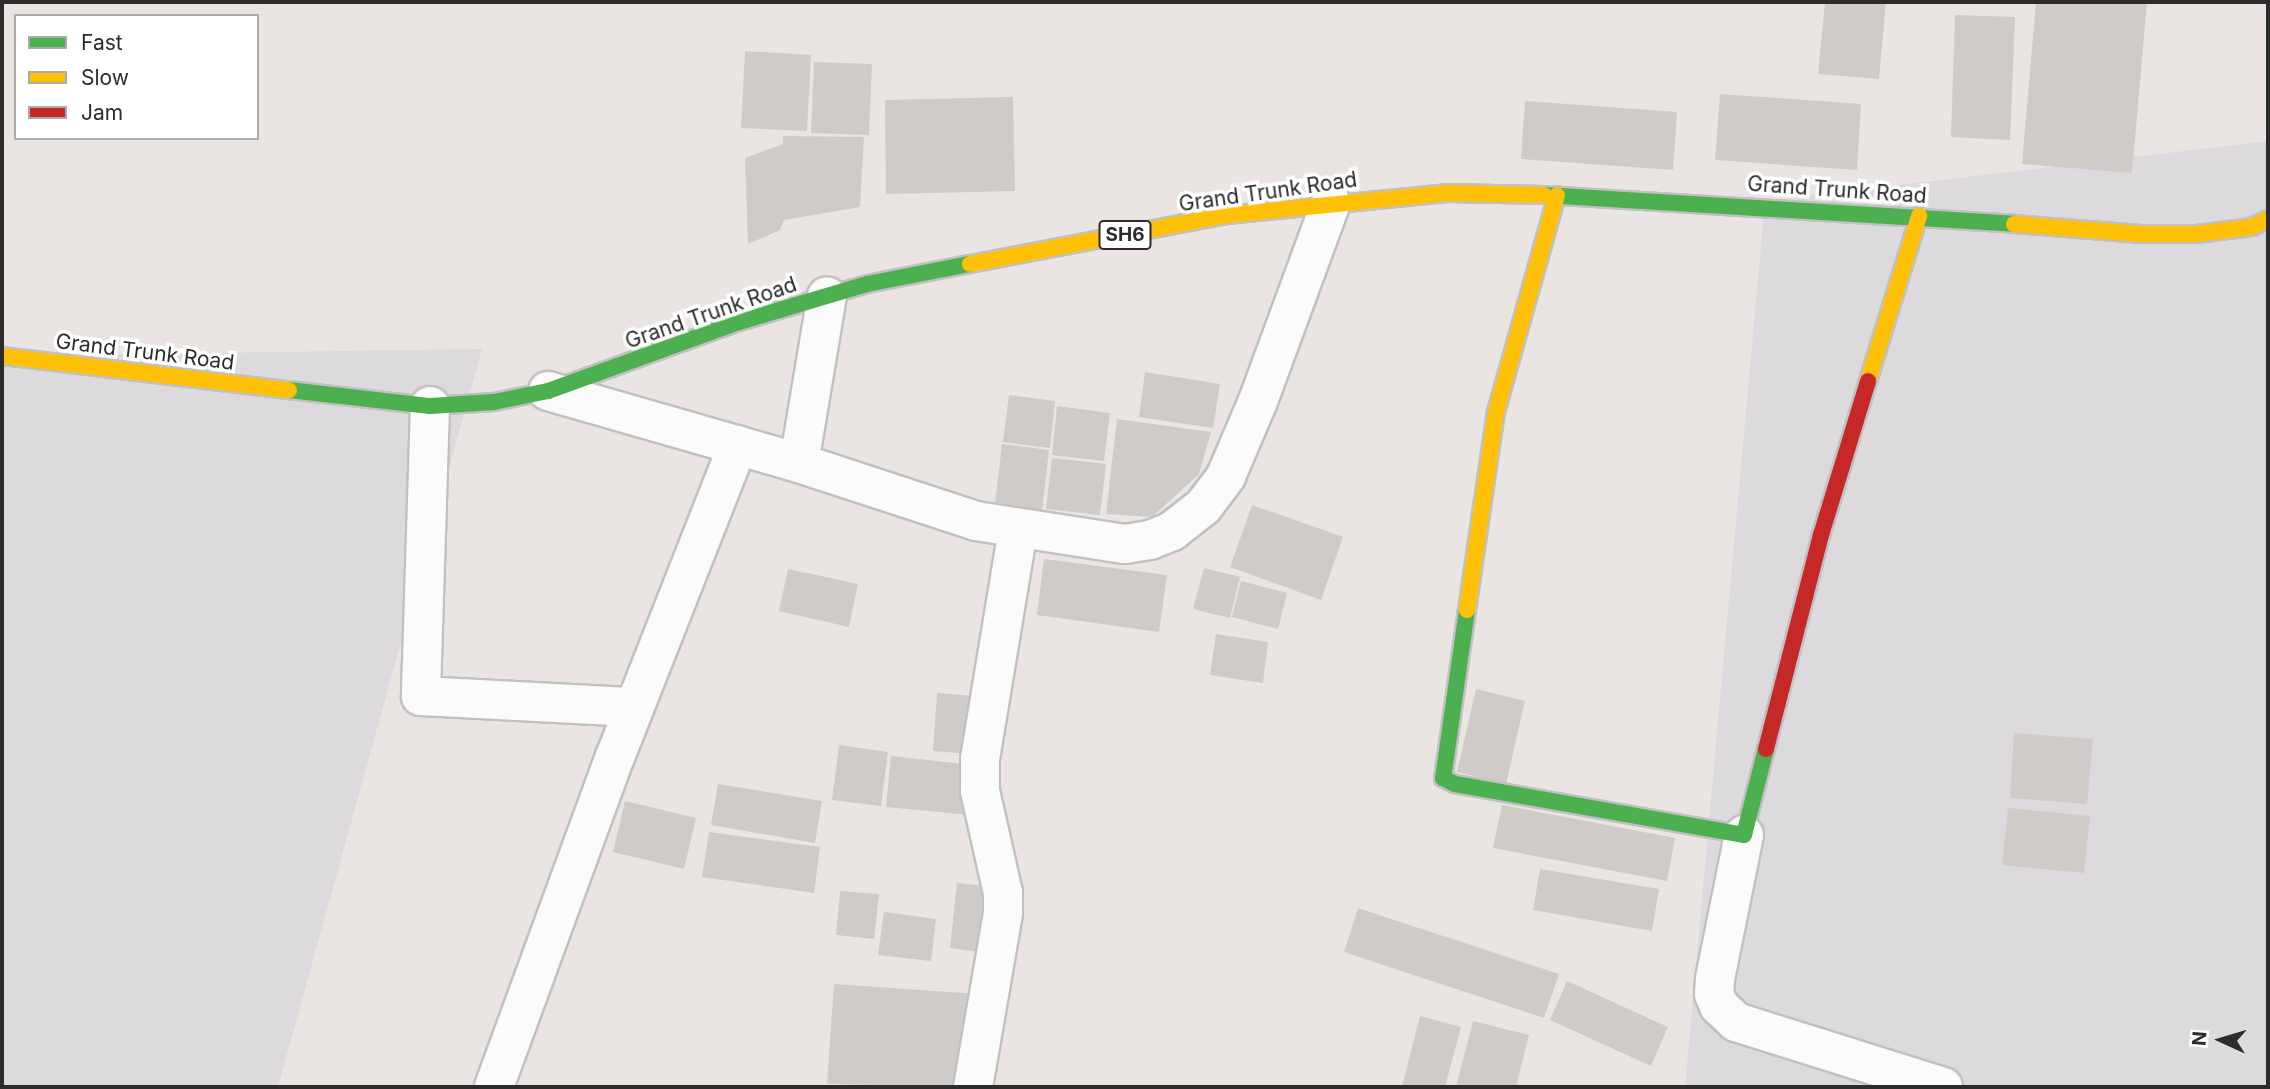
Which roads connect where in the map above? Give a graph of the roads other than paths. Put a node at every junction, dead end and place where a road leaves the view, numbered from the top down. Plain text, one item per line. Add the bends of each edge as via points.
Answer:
1 (1557, 195) junction
2 (1331, 203) junction
3 (1919, 216) junction
4 (2263, 227) edge
5 (827, 296) junction
6 (2, 356) edge
7 (548, 391) junction
8 (430, 406) junction
9 (738, 445) junction
10 (799, 463) junction
11 (1018, 529) junction
12 (635, 707) junction
13 (1744, 835) junction
14 (494, 1087) edge
15 (973, 1087) edge
16 (1943, 1087) edge

1 - 2 main road, Grand Trunk Road / SH6 via 1449,193
1 - 3 main road, Grand Trunk Road / SH6
1 - 13 main road via 1496,412 1443,778 1455,784
2 - 5 main road, Grand Trunk Road / SH6 via 1227,215 990,259
2 - 11 street via 1258,401 1226,476 1203,507 1172,531 1125,544
3 - 4 main road, Grand Trunk Road / SH6 via 2142,234
3 - 13 main road via 1821,535
5 - 7 main road, Grand Trunk Road / SH6 via 739,322
5 - 10 street
6 - 8 main road, Grand Trunk Road / SH6
7 - 8 main road, Grand Trunk Road / SH6 via 494,402
7 - 9 street
8 - 12 street via 421,696
9 - 10 street
9 - 12 street
10 - 11 street via 939,511
11 - 15 street via 980,759 980,791 1003,893 1003,913
12 - 14 street
13 - 16 street via 1715,979 1719,1006 1736,1023

